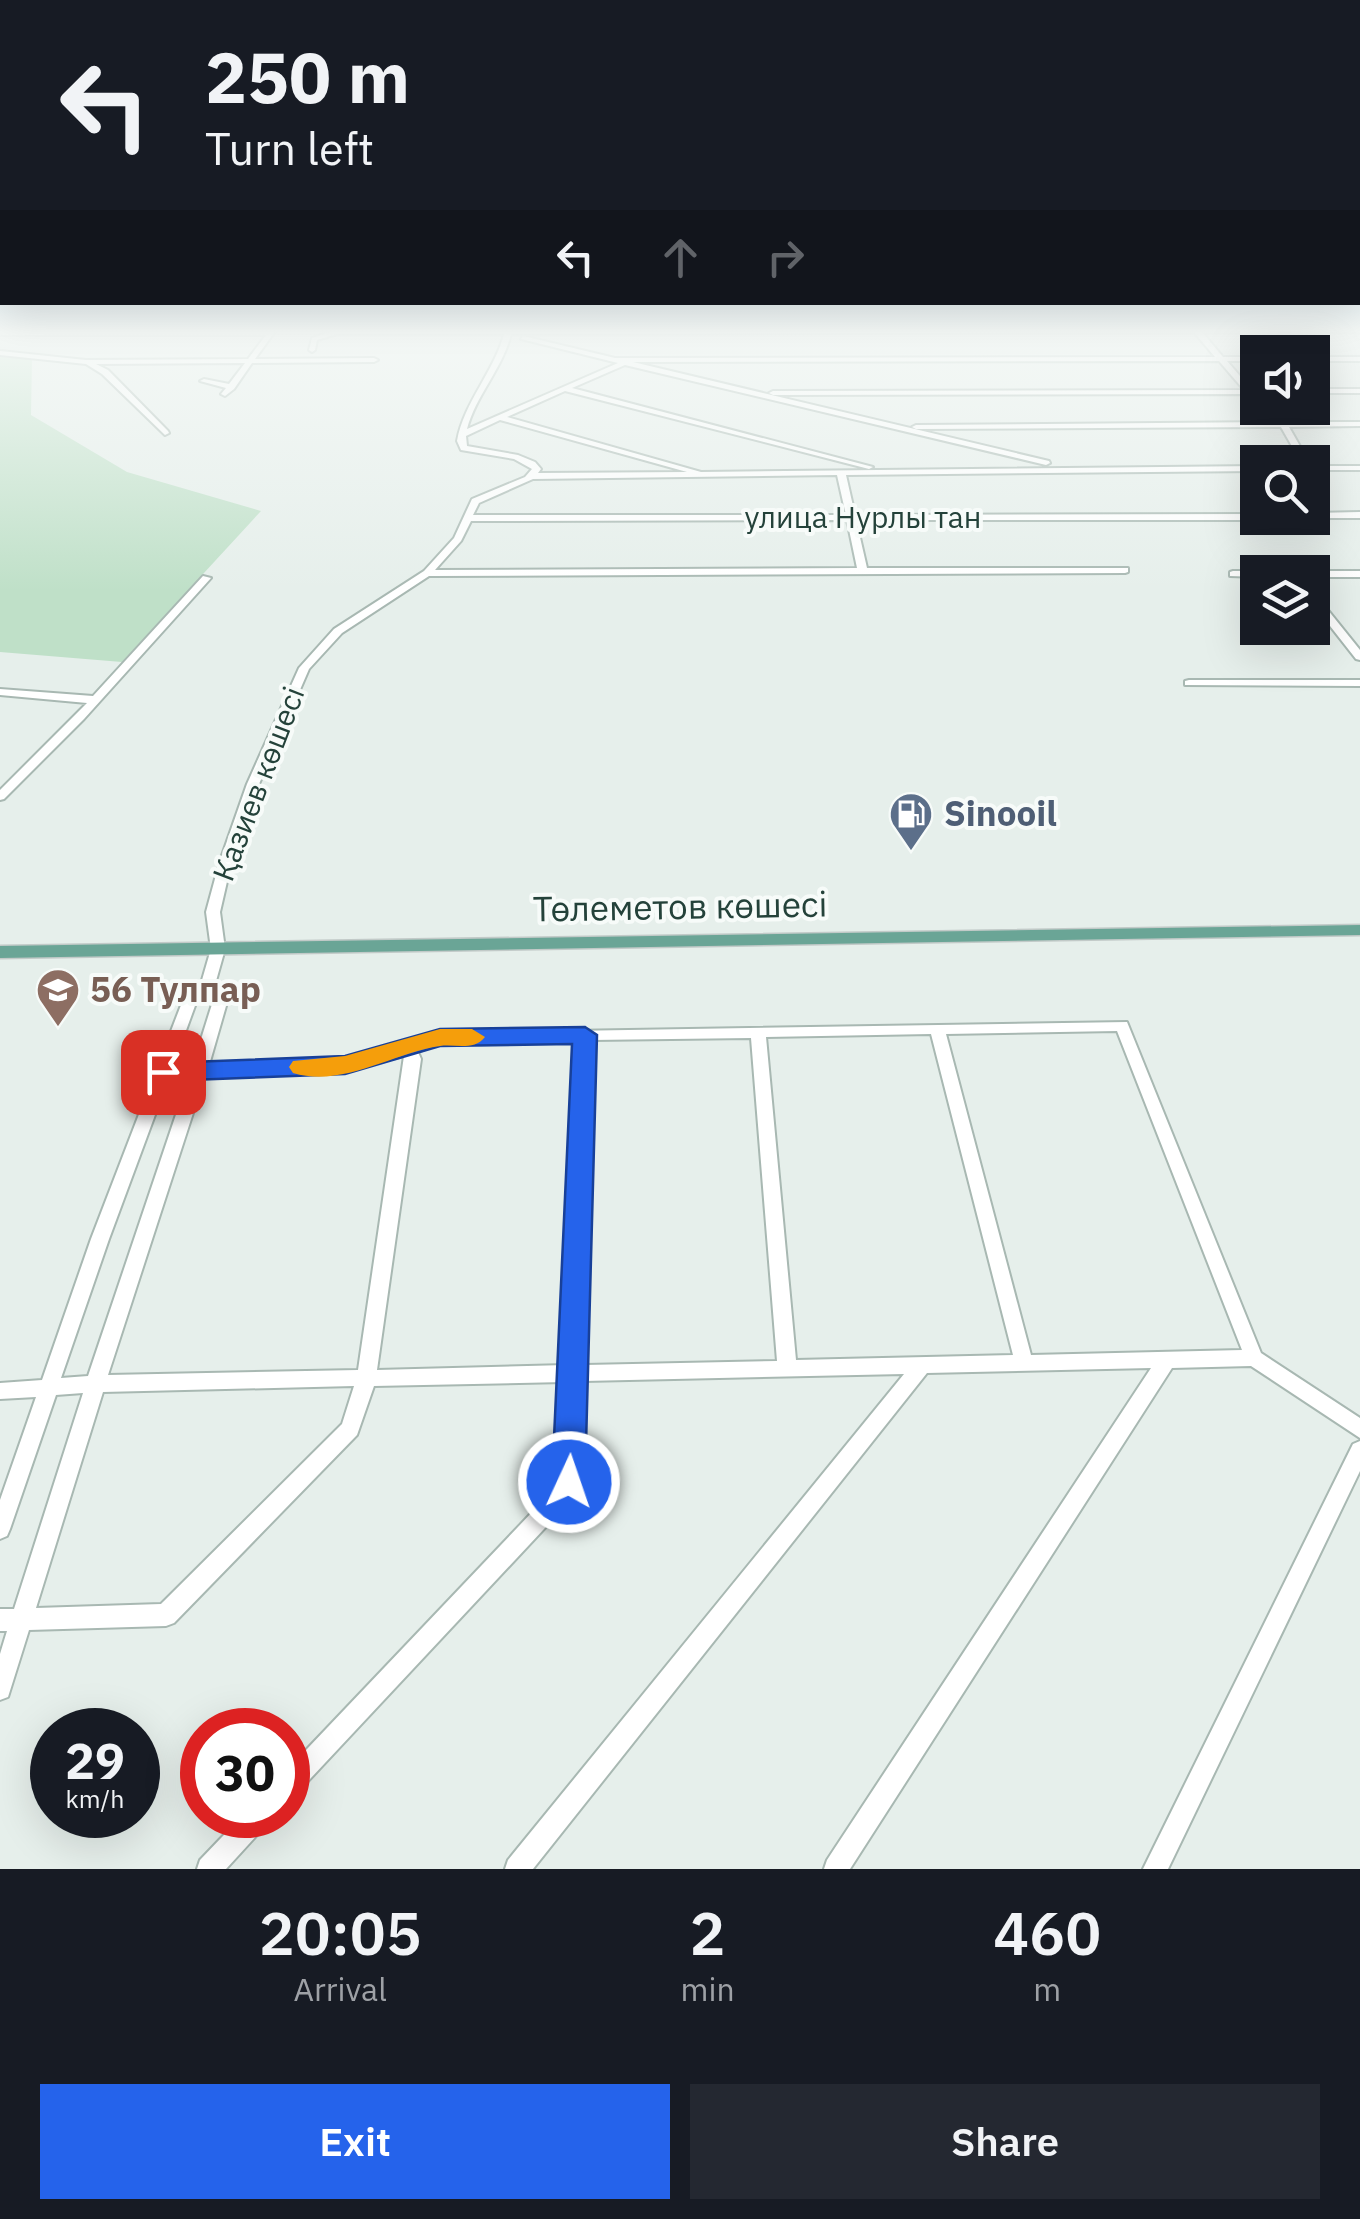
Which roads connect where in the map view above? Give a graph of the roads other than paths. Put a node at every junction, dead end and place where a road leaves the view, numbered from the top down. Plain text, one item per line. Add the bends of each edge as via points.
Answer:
1 (148, 416) edge
2 (470, 416) edge
3 (504, 416) edge
4 (670, 416) edge
5 (845, 416) edge
6 (500, 418) junction
7 (1240, 424) edge
8 (1330, 424) edge
9 (1360, 424) edge
10 (890, 427) junction
11 (164, 433) dead end
12 (461, 435) junction
13 (1072, 468) junction
14 (1240, 468) edge
15 (1330, 468) edge
16 (1360, 468) edge
17 (888, 472) junction
18 (841, 473) junction
19 (710, 475) junction
20 (532, 476) junction
21 (516, 483) joint
22 (1360, 515) edge
23 (1240, 516) edge
24 (1330, 516) edge
25 (470, 518) junction
26 (849, 519) junction
27 (1125, 570) dead end
28 (863, 572) junction
29 (427, 573) junction
30 (1233, 574) dead end
31 (1240, 574) edge
32 (1330, 574) edge
33 (1360, 574) edge
34 (206, 578) dead end
35 (1330, 619) edge
36 (1360, 657) edge
37 (1360, 682) edge
38 (1189, 683) dead end
39 (0, 692) edge
40 (96, 700) junction
41 (0, 796) edge
42 (1360, 930) edge
43 (1360, 940) edge
44 (0, 952) edge
45 (216, 954) junction
46 (0, 963) edge
47 (206, 990) junction
48 (937, 1029) junction
49 (758, 1032) junction
50 (585, 1035) junction
51 (410, 1048) junction
52 (199, 1071) junction
53 (163, 1072) junction
54 (1166, 1358) junction
55 (1254, 1358) junction
56 (1024, 1362) junction
57 (923, 1364) junction
58 (787, 1367) junction
59 (575, 1373) junction
60 (366, 1380) junction
61 (96, 1384) junction
62 (48, 1387) junction
63 (0, 1391) edge
64 (1360, 1429) edge
65 (1360, 1450) edge
66 (0, 1529) edge
67 (11, 1620) edge
68 (0, 1688) edge
69 (310, 1763) edge
70 (238, 1838) edge
71 (209, 1869) edge
72 (518, 1869) edge
73 (836, 1869) edge
74 (1155, 1869) edge

1 - 11 street
2 - 12 street
3 - 6 street
4 - 17 street
5 - 10 street
6 - 12 street
6 - 19 street
7 - 10 street
8 - 9 street
10 - 13 street
12 - 20 street via 464,448 534,463
13 - 14 street
13 - 17 street
15 - 16 street
17 - 18 street
18 - 19 street
18 - 26 street
19 - 20 street
20 - 21 street
21 - 25 street, Қазиев көшесі via 475,501
22 - 24 street
23 - 26 street, улица Нурлы тан
25 - 26 street, улица Нурлы тан
25 - 29 street, Қазиев көшесі
26 - 28 street
27 - 28 street
28 - 29 street
29 - 45 street, Қазиев көшесі via 338,632 304,668 225,864 213,912
30 - 31 street
32 - 33 street
34 - 40 street
35 - 36 street
37 - 38 street
39 - 40 street
40 - 41 street
42 - 45 main road, Төлеметов көшесі
43 - 45 main road, Төлеметов көшесі
44 - 45 main road, Төлеметов көшесі
45 - 46 main road, Төлеметов көшесі
45 - 47 street, Қазиев көшесі
47 - 52 street via 221,999
47 - 53 street via 190,1000
48 - 49 street
48 - 55 street via 1122,1026
48 - 56 street
49 - 50 street
49 - 58 street
50 - 51 street via 440,1038
50 - 59 street
51 - 52 street via 345,1065
51 - 60 street
52 - 53 street
52 - 61 street
53 - 62 street
54 - 55 street
54 - 56 street
54 - 73 street
55 - 64 street
56 - 57 street
57 - 58 street
57 - 72 street
58 - 59 street
59 - 60 street
59 - 69 street via 566,1491
60 - 61 street
60 - 67 street via 346,1436 166,1615
61 - 62 street
61 - 67 street
62 - 63 street
62 - 66 street
65 - 74 street
67 - 68 street
70 - 71 street

